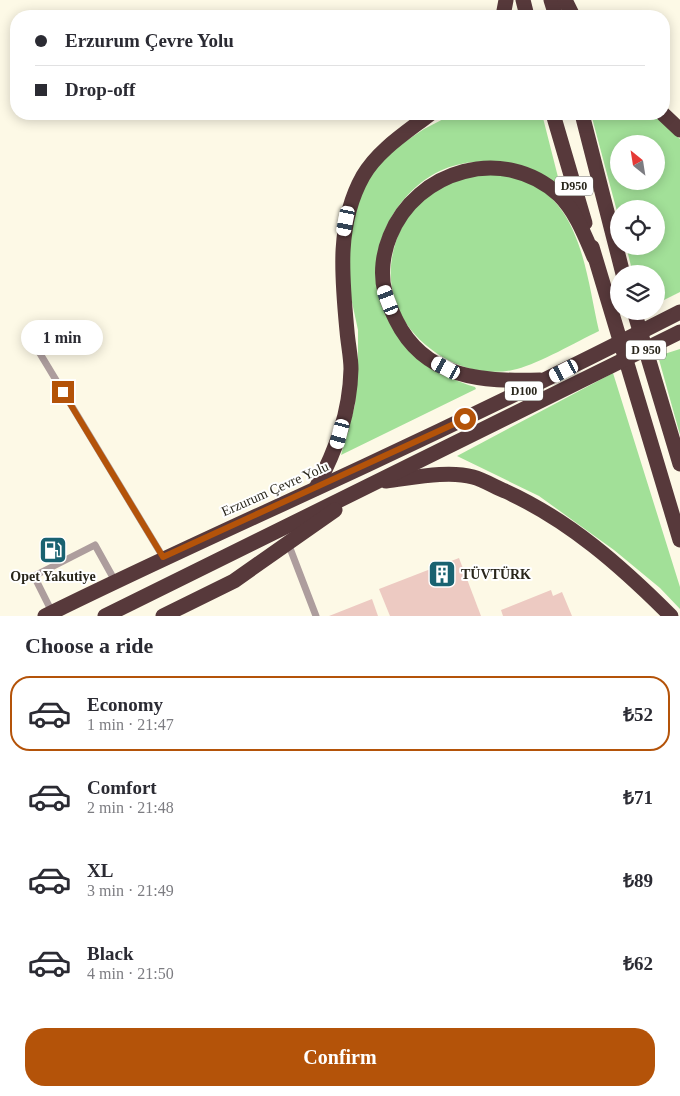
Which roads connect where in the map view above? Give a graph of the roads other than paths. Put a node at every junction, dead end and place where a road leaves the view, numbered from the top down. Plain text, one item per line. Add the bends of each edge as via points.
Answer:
1 (422, 120) edge
2 (430, 120) edge
3 (556, 120) edge
4 (584, 120) edge
5 (669, 120) edge
6 (680, 130) edge
7 (391, 144) junction
8 (594, 258) junction
9 (620, 265) edge
10 (680, 312) edge
11 (637, 320) edge
12 (680, 332) edge
13 (33, 342) dead end
14 (547, 379) junction
15 (677, 449) edge
16 (680, 464) edge
17 (375, 482) junction
18 (316, 488) junction
19 (680, 540) edge
20 (288, 543) junction
21 (163, 557) junction
22 (115, 581) junction
23 (49, 614) edge
24 (105, 616) edge
25 (163, 616) edge
26 (316, 616) edge
27 (671, 616) edge

1 - 7 highway
2 - 7 highway
3 - 8 highway, D950
4 - 9 highway, D950
5 - 6 highway
7 - 18 highway via 364,174 349,206 343,236 343,281 351,368 348,405 336,448
8 - 14 highway via 576,218 559,196 523,174 499,168 452,174 421,192 395,224 385,250 384,291 401,330 416,347 434,362 459,375 498,381
8 - 19 highway, D950
10 - 14 highway, Erzurum Çevre Yolu / D100
11 - 15 highway, D 950
12 - 17 highway, D100
13 - 21 lane
14 - 18 highway, Erzurum Çevre Yolu / D100
15 - 16 highway
17 - 20 highway
17 - 24 highway, D100
17 - 27 highway via 436,475 473,477 517,497 568,527 626,572
18 - 21 highway, Erzurum Çevre Yolu / D100
20 - 25 highway via 234,581
20 - 26 lane
21 - 22 highway, Erzurum Çevre Yolu / D100
22 - 23 highway, Erzurum Çevre Yolu / D100
22 - 23 lane via 95,545 34,576

